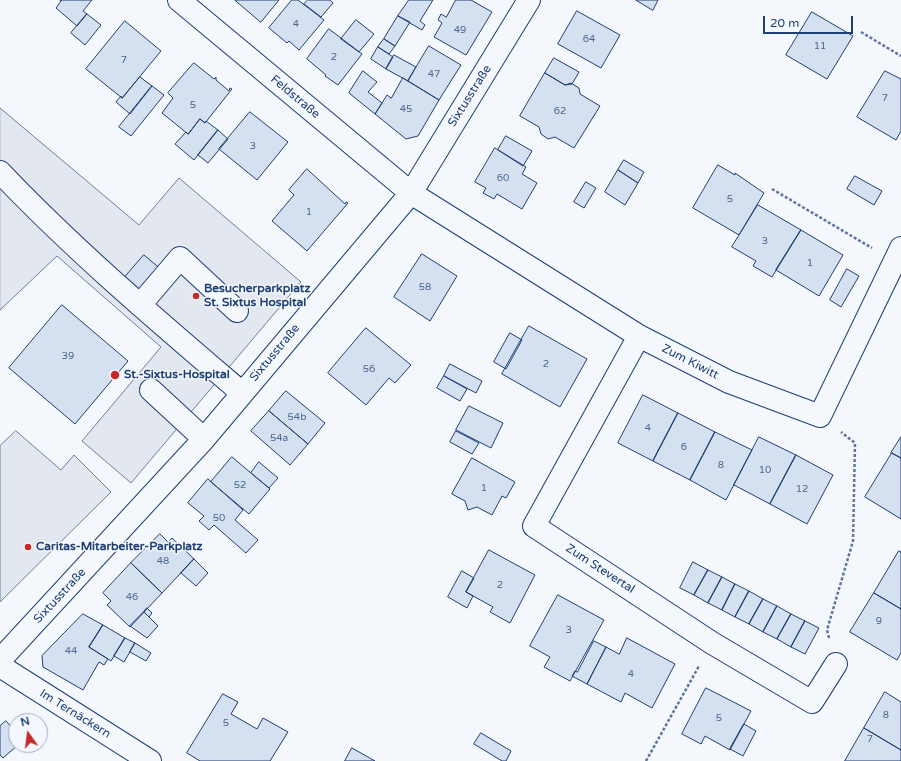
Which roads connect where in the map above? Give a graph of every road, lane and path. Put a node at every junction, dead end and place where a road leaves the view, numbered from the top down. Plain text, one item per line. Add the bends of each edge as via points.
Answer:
1 (179, 0) edge
2 (529, 0) edge
3 (861, 32) dead end
4 (901, 56) edge
5 (0, 172) edge
6 (772, 190) dead end
7 (410, 193) junction
8 (898, 255) edge
9 (140, 305) junction
10 (237, 311) dead end
11 (640, 336) junction
12 (151, 390) dead end
13 (242, 393) junction
14 (820, 416) junction
15 (204, 438) junction
16 (712, 643) junction
17 (0, 660) edge
18 (836, 664) joint
19 (0, 666) edge
20 (150, 761) edge
21 (646, 761) edge

1 - 7 street, Feldstraße
2 - 7 street, Sixtusstraße
3 - 4 path
5 - 9 street via 33,207
6 - 8 path
7 - 11 street, Zum Kiwitt
7 - 13 street, Sixtusstraße
8 - 14 street
9 - 10 street via 180,258
9 - 13 street
11 - 14 street, Zum Kiwitt via 729,382
11 - 16 street, Zum Stevertal via 534,526
12 - 15 street
13 - 15 street, Sixtusstraße
14 - 18 path via 855,443 853,541 827,630
15 - 17 street, Sixtusstraße
16 - 18 street, Zum Stevertal via 812,702
16 - 21 path
19 - 20 street, Im Ternäckern

